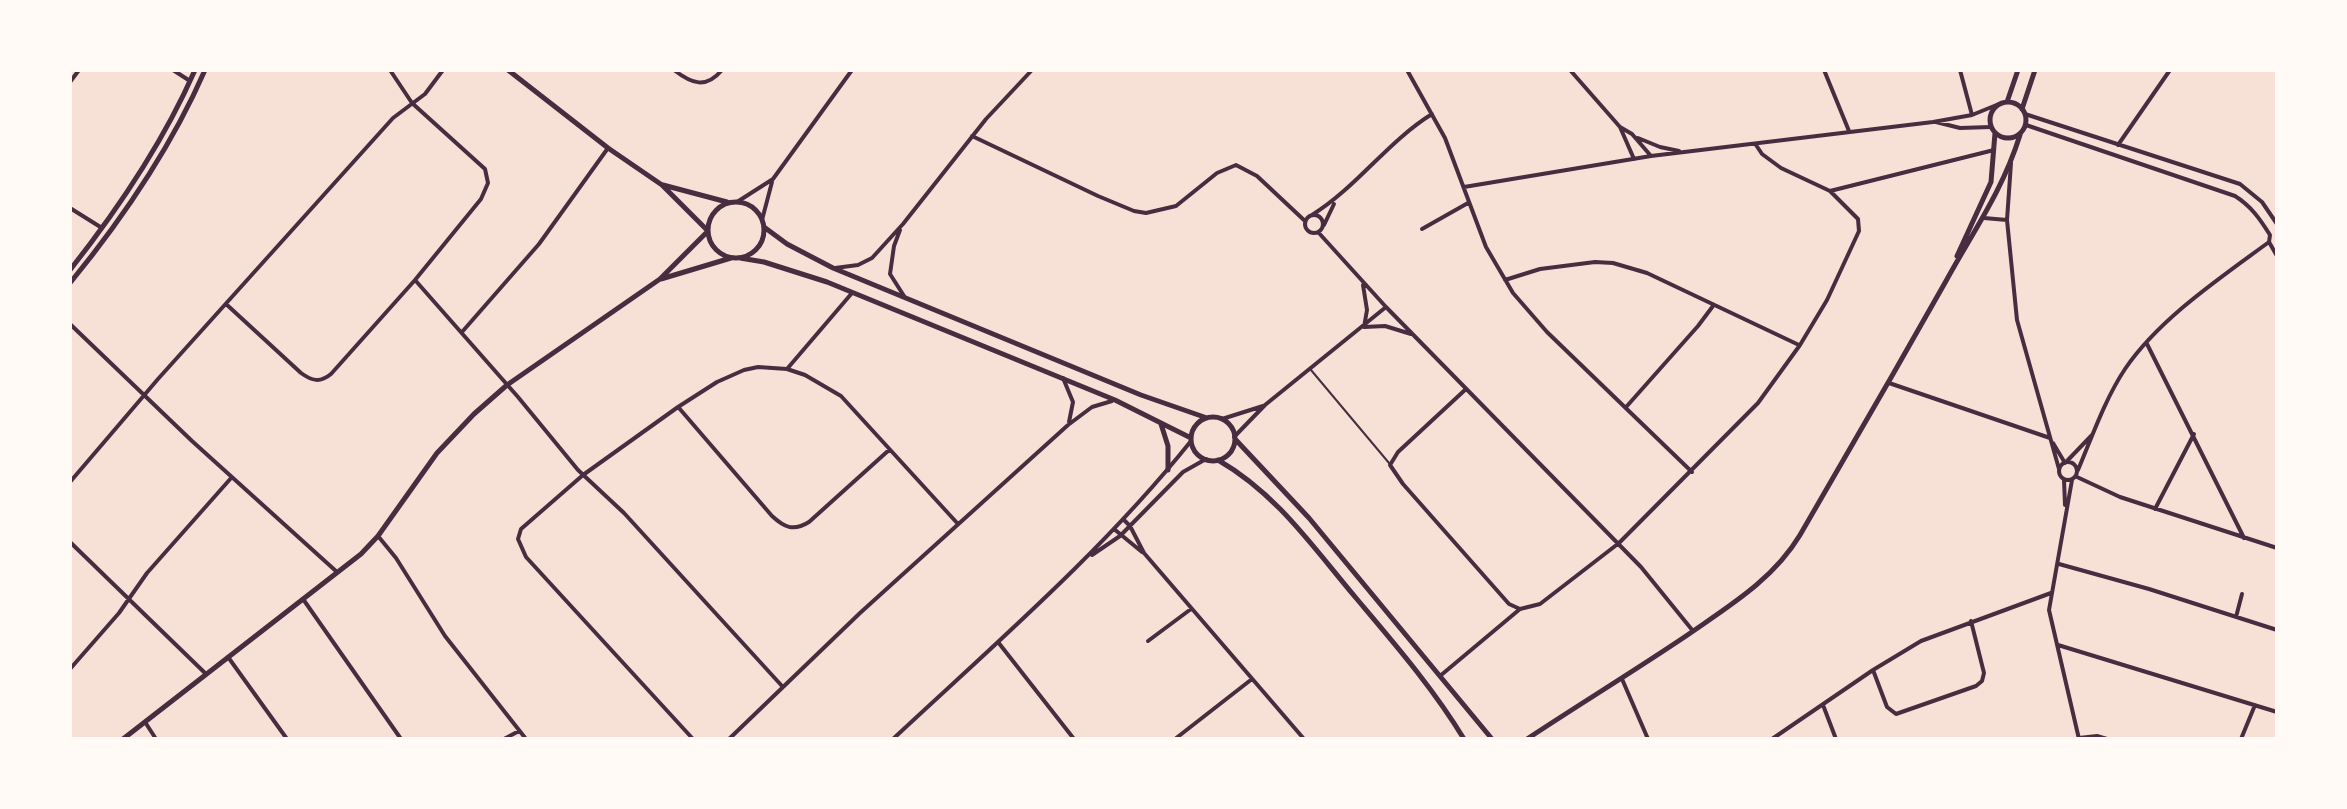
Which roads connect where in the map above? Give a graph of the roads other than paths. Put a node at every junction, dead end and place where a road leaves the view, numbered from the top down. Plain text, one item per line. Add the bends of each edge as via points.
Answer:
1 (79, 70) edge
2 (173, 70) edge
3 (195, 70) edge
4 (205, 70) edge
5 (390, 70) edge
6 (443, 70) edge
7 (508, 70) edge
8 (674, 70) edge
9 (722, 70) edge
10 (852, 70) edge
11 (1032, 70) edge
12 (1407, 70) edge
13 (1570, 70) edge
14 (1824, 70) edge
15 (1960, 70) edge
16 (2018, 70) edge
17 (2035, 70) edge
18 (2170, 70) edge
19 (190, 81) junction
20 (70, 82) edge
21 (2007, 102) junction
22 (412, 103) junction
23 (1999, 104) junction
24 (2024, 111) junction
25 (1432, 114) junction
26 (1972, 115) junction
27 (1933, 122) junction
28 (2026, 125) junction
29 (1620, 127) junction
30 (1993, 130) junction
31 (1849, 131) junction
32 (1632, 134) junction
33 (2020, 135) junction
34 (972, 136) junction
35 (1756, 145) junction
36 (2118, 145) junction
37 (608, 148) junction
38 (1994, 150) junction
39 (1685, 152) junction
40 (1651, 156) junction
41 (1634, 159) junction
42 (2011, 163) junction
43 (773, 179) junction
44 (662, 185) junction
45 (1464, 187) junction
46 (1830, 191) junction
47 (1335, 201) junction
48 (733, 202) junction
49 (1468, 203) junction
50 (70, 208) edge
51 (1312, 215) junction
52 (1984, 218) junction
53 (762, 220) junction
54 (2007, 220) junction
55 (1305, 221) junction
56 (903, 224) junction
57 (2277, 224) edge
58 (764, 227) junction
59 (1323, 227) junction
60 (101, 228) junction
61 (1422, 229) dead end
62 (707, 231) junction
63 (1318, 232) junction
64 (109, 233) junction
65 (2269, 242) junction
66 (2277, 256) edge
67 (731, 258) junction
68 (740, 258) junction
69 (833, 268) junction
70 (70, 270) edge
71 (1951, 272) junction
72 (660, 279) junction
73 (415, 280) junction
74 (1505, 280) junction
75 (1362, 282) junction
76 (70, 283) edge
77 (852, 293) junction
78 (908, 300) junction
79 (226, 304) junction
80 (1713, 306) junction
81 (1386, 307) junction
82 (70, 324) edge
83 (1364, 327) junction
84 (462, 332) junction
85 (1414, 335) junction
86 (2146, 343) junction
87 (1800, 345) junction
88 (787, 369) junction
89 (1310, 369) junction
90 (1063, 378) junction
91 (1889, 383) junction
92 (507, 385) junction
93 (1466, 389) junction
94 (144, 395) junction
95 (1115, 400) junction
96 (1265, 405) junction
97 (1627, 406) junction
98 (678, 407) junction
99 (1207, 418) junction
100 (1222, 419) junction
101 (1161, 423) junction
102 (1068, 425) junction
103 (2093, 434) junction
104 (2194, 434) junction
105 (1234, 438) junction
106 (2050, 438) junction
107 (1191, 439) junction
108 (889, 450) junction
109 (1206, 459) junction
110 (1218, 460) junction
111 (2065, 462) junction
112 (1390, 465) junction
113 (2059, 469) junction
114 (1168, 470) junction
115 (1692, 472) junction
116 (583, 475) junction
117 (2076, 476) junction
118 (232, 477) junction
119 (2064, 480) junction
120 (70, 482) edge
121 (2155, 509) junction
122 (2065, 515) junction
123 (1123, 519) junction
124 (958, 524) junction
125 (1130, 526) junction
126 (1114, 529) junction
127 (378, 536) junction
128 (1120, 536) junction
129 (2244, 538) junction
130 (70, 542) edge
131 (1619, 543) junction
132 (2277, 548) edge
133 (1144, 553) junction
134 (1087, 559) junction
135 (2059, 564) junction
136 (337, 572) junction
137 (2051, 593) junction
138 (2242, 594) dead end
139 (129, 599) junction
140 (303, 599) junction
141 (1191, 609) junction
142 (1520, 609) junction
143 (2236, 617) junction
144 (1971, 621) junction
145 (2277, 630) edge
146 (1693, 631) junction
147 (1148, 641) dead end
148 (998, 642) junction
149 (2058, 645) junction
150 (228, 657) junction
151 (70, 669) edge
152 (1873, 670) junction
153 (206, 674) junction
154 (1440, 676) junction
155 (1252, 679) junction
156 (1622, 679) junction
157 (782, 686) junction
158 (1823, 705) junction
159 (2255, 705) junction
160 (2277, 712) edge
161 (145, 722) junction
162 (519, 731) junction
163 (2079, 738) edge
164 (123, 739) edge
165 (156, 739) edge
166 (287, 739) edge
167 (401, 739) edge
168 (504, 739) edge
169 (526, 739) edge
170 (693, 739) edge
171 (729, 739) edge
172 (893, 739) edge
173 (1074, 739) edge
174 (1175, 739) edge
175 (1304, 739) edge
176 (1464, 739) edge
177 (1492, 739) edge
178 (1527, 739) edge
179 (1648, 739) edge
180 (1772, 739) edge
181 (1836, 739) edge
182 (2107, 739) edge
183 (2241, 739) edge

1 - 20 street
2 - 19 street
3 - 19 street
4 - 64 street via 169,144
5 - 22 street
6 - 22 street
7 - 37 street
8 - 9 street via 699,84
10 - 43 street
11 - 34 street
12 - 25 street
13 - 29 street
14 - 31 street
15 - 26 street
16 - 21 street
17 - 24 street
18 - 36 street
19 - 60 street via 155,150
21 - 23 street
21 - 24 street
22 - 73 street via 489,176 481,199
22 - 79 street
23 - 26 street
23 - 30 street via 1990,117
24 - 28 street
24 - 36 street
25 - 45 street
25 - 47 street
26 - 27 street
27 - 30 street
27 - 31 street
28 - 33 street
28 - 65 street via 2235,196 2262,222
29 - 32 street
29 - 41 street
30 - 33 street via 2004,138
30 - 38 street
31 - 35 street
32 - 39 street
32 - 40 street
33 - 42 street
34 - 55 street via 1146,213 1176,206 1217,173 1236,165 1257,176
34 - 56 street
35 - 39 street
35 - 46 street via 1781,168
36 - 57 street via 2240,184
37 - 44 street
37 - 84 street via 539,244
38 - 46 street
38 - 71 street via 1991,182
39 - 40 street
40 - 41 street
41 - 45 street
42 - 52 street
42 - 54 street
43 - 48 street
43 - 53 street
44 - 48 street
44 - 62 street
45 - 49 street
46 - 87 street via 1858,219 1859,231
47 - 51 street
47 - 59 street
48 - 53 street via 752,207
48 - 62 street via 714,212
49 - 61 street
49 - 74 street
50 - 60 street
51 - 55 street
51 - 59 street via 1321,218
52 - 54 street
52 - 71 street
53 - 58 street
54 - 106 street via 2017,320
55 - 63 street via 1309,232
56 - 69 street via 866,262
56 - 78 street via 890,274
58 - 68 street via 755,251
58 - 69 street
59 - 63 street
60 - 64 street
60 - 70 street
62 - 67 street via 715,249
62 - 72 street
63 - 75 street
64 - 76 street
65 - 66 street
65 - 86 street
67 - 68 street
67 - 72 street
68 - 77 street via 799,272
69 - 78 street
71 - 91 street
72 - 92 street
73 - 79 street via 331,374 315,381
73 - 84 street
74 - 80 street via 1540,269 1613,263 1647,273
74 - 97 street via 1547,332
75 - 81 street
75 - 83 street via 1367,302
77 - 88 street
77 - 90 street
78 - 99 street
79 - 94 street
80 - 87 street
80 - 97 street
81 - 83 street
81 - 85 street
82 - 94 street
83 - 85 street via 1396,327
83 - 89 street
84 - 92 street
85 - 93 street
86 - 103 street via 2123,373
86 - 104 street
87 - 115 street via 1758,403
88 - 98 street via 744,370
88 - 108 street via 841,396
89 - 96 street
89 - 112 lane
90 - 95 street
90 - 102 street via 1073,402
91 - 106 street
91 - 146 street via 1790,551 1763,581
92 - 116 street
92 - 127 street via 437,453
93 - 112 street
93 - 131 street
94 - 118 street
94 - 120 street
95 - 101 street
95 - 102 street via 1092,407
96 - 100 street
96 - 105 street
97 - 115 street
98 - 108 street via 772,516 790,528 809,522
98 - 116 street
99 - 100 street
99 - 107 street via 1196,425
100 - 105 street
101 - 107 street
101 - 114 street
102 - 124 street
103 - 111 street
103 - 117 street
104 - 121 street
104 - 129 street
105 - 110 street via 1230,452
105 - 154 street via 1309,518
106 - 111 street
106 - 113 street
107 - 109 street
107 - 114 street
108 - 124 street
109 - 110 street
109 - 125 street via 1176,477
110 - 176 street via 1261,488 1291,520 1431,689
111 - 113 street
111 - 117 street via 2074,463
112 - 142 street via 1501,595
113 - 119 street
114 - 123 street
115 - 131 street
116 - 157 street via 667,558
116 - 170 street via 521,529 520,545
117 - 119 street
117 - 121 street
117 - 122 street
118 - 136 street
118 - 139 street
119 - 122 street
121 - 129 street
122 - 135 street
123 - 125 street
123 - 126 street
124 - 157 street
125 - 128 street
125 - 133 street
126 - 128 street
126 - 134 street
127 - 136 street
127 - 162 street via 445,636
128 - 133 street
128 - 134 street
129 - 132 street
130 - 139 street
131 - 142 street via 1540,604
131 - 146 street
133 - 141 street
134 - 148 street
135 - 137 street
135 - 143 street
136 - 140 street
137 - 144 street
137 - 149 street via 2049,610
138 - 143 street
139 - 151 street
139 - 153 street
140 - 150 street
140 - 167 street
141 - 147 street
141 - 155 street
142 - 154 street
143 - 145 street
144 - 152 street via 1921,641
144 - 152 street via 1984,673 1976,686 1896,714 1887,707
146 - 156 street
148 - 172 street
148 - 173 street
149 - 159 street
149 - 163 street
150 - 153 street
150 - 166 street
152 - 158 street
153 - 161 street
154 - 177 street
155 - 174 street
155 - 175 street
156 - 178 street
156 - 179 street
157 - 171 street
158 - 180 street
158 - 181 street
159 - 160 street
159 - 183 street
161 - 164 street
161 - 165 street
162 - 168 street
162 - 169 street
163 - 182 street

